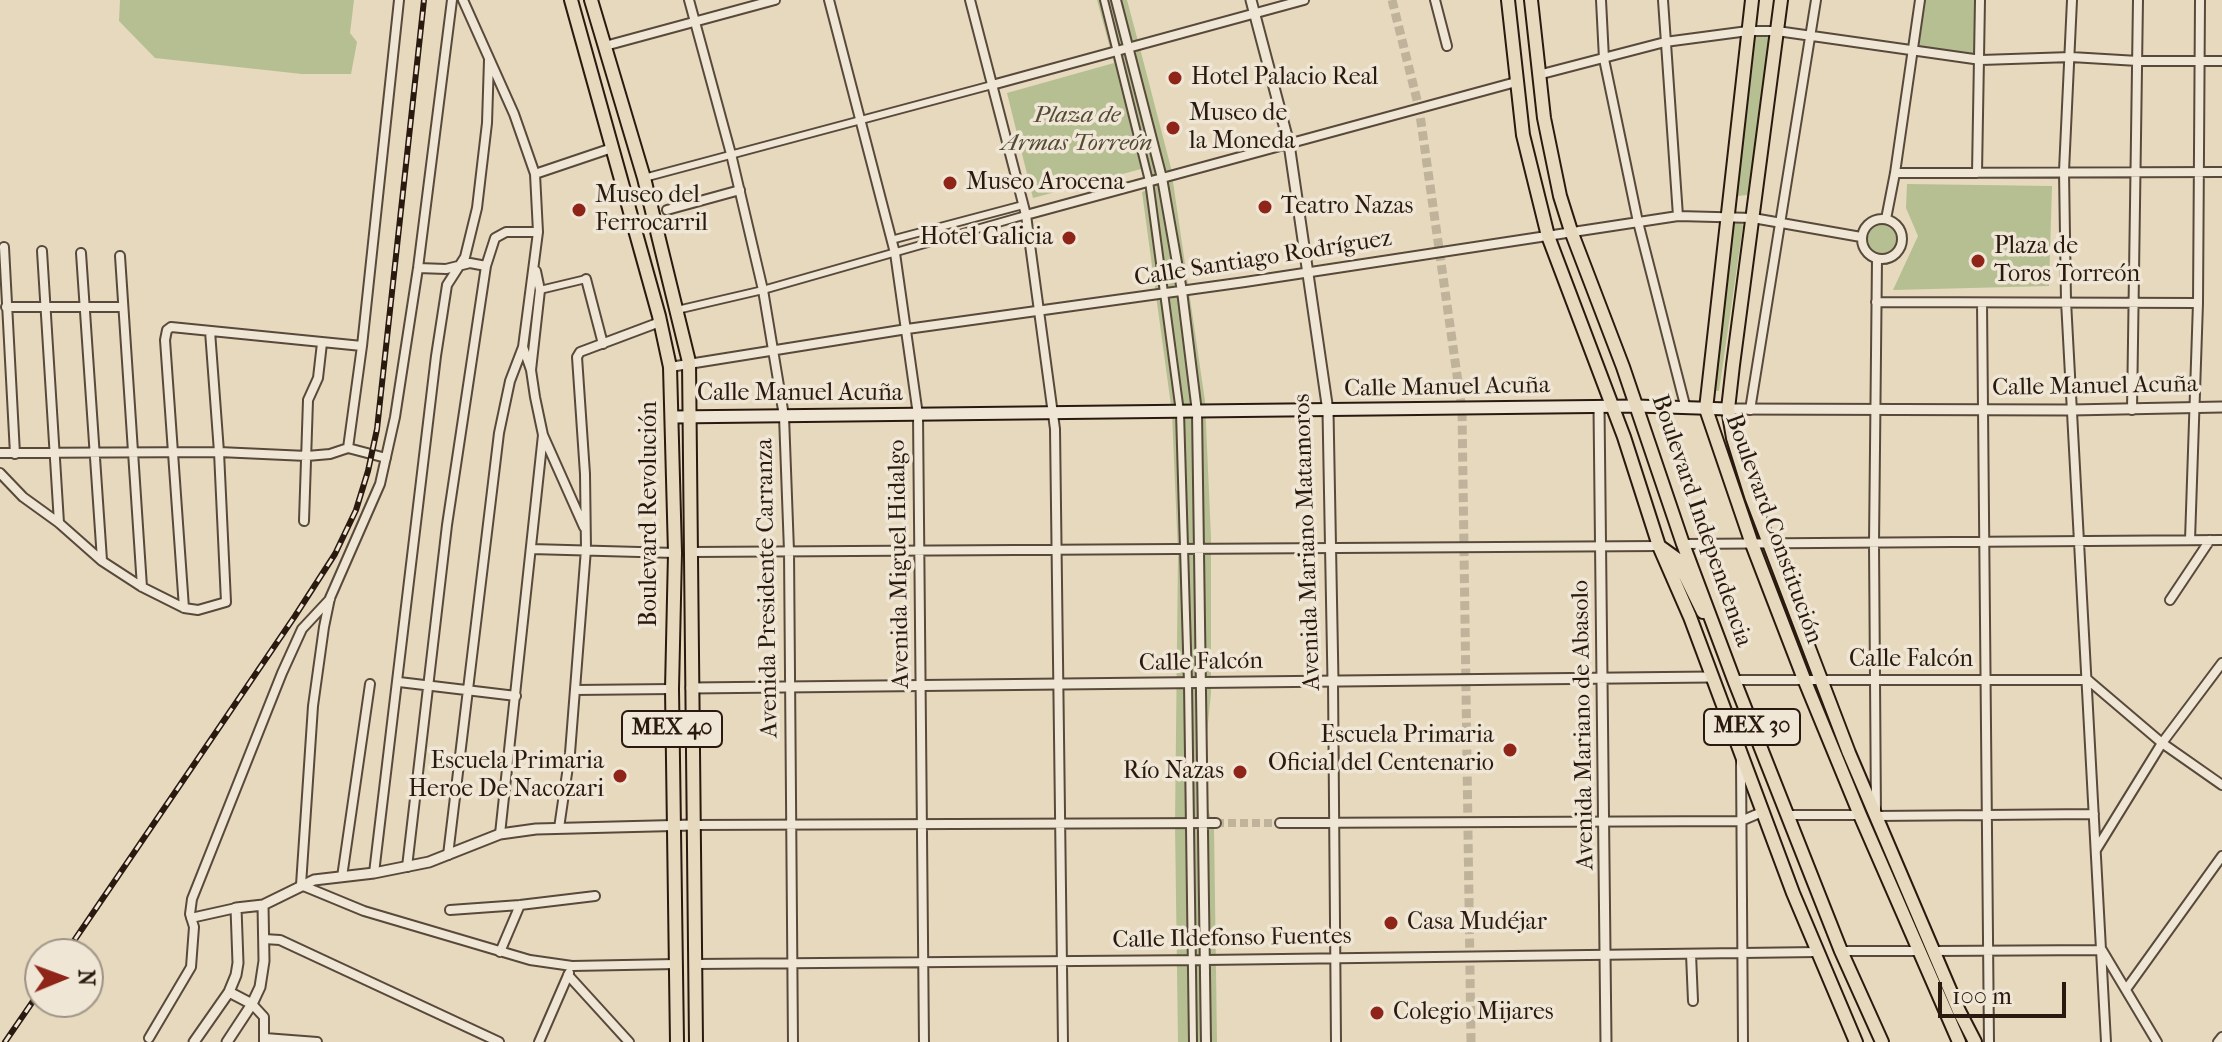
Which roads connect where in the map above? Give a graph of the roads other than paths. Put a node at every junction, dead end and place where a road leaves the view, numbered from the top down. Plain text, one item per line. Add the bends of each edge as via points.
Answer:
1 (399, 0) edge
2 (452, 0) edge
3 (463, 0) edge
4 (571, 0) edge
5 (591, 0) edge
6 (689, 0) edge
7 (775, 0) edge
8 (829, 0) edge
9 (970, 0) edge
10 (1104, 0) edge
11 (1116, 0) edge
12 (1251, 0) edge
13 (1304, 0) edge
14 (1435, 0) edge
15 (1508, 0) edge
16 (1601, 0) edge
17 (1663, 0) edge
18 (1752, 0) edge
19 (1781, 0) edge
20 (1816, 0) edge
21 (1920, 0) edge
22 (1980, 0) edge
23 (2072, 0) edge
24 (2138, 0) edge
25 (2200, 0) edge
26 (1528, 3) edge
27 (1255, 13) junction
28 (695, 22) junction
29 (1748, 31) junction
30 (1777, 31) junction
31 (1810, 36) junction
32 (1665, 42) junction
33 (605, 46) junction
34 (1447, 46) dead end
35 (1129, 47) junction
36 (1117, 50) junction
37 (1912, 52) junction
38 (2071, 57) junction
39 (1604, 59) junction
40 (489, 60) junction
41 (1981, 60) junction
42 (2138, 61) junction
43 (2200, 61) junction
44 (2222, 61) edge
45 (1538, 75) junction
46 (1516, 82) junction
47 (992, 85) junction
48 (861, 120) junction
49 (1289, 144) junction
50 (612, 148) junction
51 (731, 154) junction
52 (2064, 171) junction
53 (2222, 172) edge
54 (1895, 173) junction
55 (1977, 173) junction
56 (2135, 173) junction
57 (2200, 173) junction
58 (535, 174) junction
59 (644, 178) junction
60 (1162, 178) junction
61 (1149, 181) junction
62 (740, 190) junction
63 (1023, 205) junction
64 (667, 210) dead end
65 (1026, 215) junction
66 (1678, 216) junction
67 (1726, 216) junction
68 (1753, 218) junction
69 (1886, 219) junction
70 (1638, 222) junction
71 (1779, 222) junction
72 (1571, 231) junction
73 (538, 232) junction
74 (1548, 236) junction
75 (1861, 237) junction
76 (891, 240) junction
77 (4, 247) dead end
78 (42, 251) dead end
79 (81, 253) dead end
80 (895, 253) junction
81 (120, 256) dead end
82 (1877, 259) junction
83 (460, 264) junction
84 (486, 266) junction
85 (535, 266) junction
86 (418, 268) junction
87 (1308, 273) junction
88 (586, 279) joint
89 (540, 290) junction
90 (763, 290) junction
91 (1182, 291) junction
92 (1166, 294) junction
93 (2066, 301) junction
94 (2134, 301) junction
95 (1876, 302) junction
96 (1982, 303) junction
97 (2198, 303) junction
98 (6, 307) junction
99 (45, 307) junction
100 (85, 307) junction
101 (123, 307) junction
102 (677, 310) junction
103 (1039, 311) junction
104 (660, 322) junction
105 (907, 329) junction
106 (210, 331) junction
107 (322, 343) junction
108 (603, 344) junction
109 (362, 346) junction
110 (523, 347) junction
111 (775, 350) junction
112 (689, 362) junction
113 (670, 367) junction
114 (531, 370) junction
115 (1637, 406) junction
116 (1606, 407) junction
117 (2194, 407) junction
118 (2222, 407) edge
119 (1686, 409) junction
120 (1706, 409) junction
121 (1728, 409) junction
122 (1750, 410) junction
123 (1875, 410) junction
124 (1983, 410) junction
125 (2071, 410) junction
126 (2132, 410) junction
127 (1328, 411) junction
128 (1180, 412) junction
129 (1197, 412) junction
130 (1053, 413) junction
131 (918, 415) junction
132 (784, 416) junction
133 (673, 417) junction
134 (690, 417) junction
135 (543, 435) junction
136 (348, 448) junction
137 (219, 452) junction
138 (0, 453) edge
139 (94, 453) junction
140 (133, 453) junction
141 (172, 453) junction
142 (15, 454) junction
143 (55, 454) junction
144 (307, 456) junction
145 (386, 458) junction
146 (0, 473) edge
147 (568, 491) junction
148 (586, 492) junction
149 (304, 521) dead end
150 (59, 523) junction
151 (586, 532) junction
152 (2190, 540) junction
153 (2210, 540) junction
154 (2222, 540) edge
155 (1985, 542) junction
156 (2080, 542) junction
157 (1874, 543) junction
158 (1683, 544) junction
159 (1752, 544) junction
160 (1770, 544) junction
161 (1602, 546) junction
162 (1659, 546) junction
163 (1332, 548) junction
164 (531, 549) junction
165 (586, 549) junction
166 (1185, 549) junction
167 (1200, 549) junction
168 (920, 550) junction
169 (1055, 550) junction
170 (789, 551) junction
171 (692, 552) junction
172 (675, 553) junction
173 (102, 561) junction
174 (142, 587) junction
175 (330, 598) junction
176 (2170, 600) dead end
177 (184, 608) junction
178 (1713, 624) junction
179 (2222, 663) edge
180 (1711, 677) junction
181 (1604, 678) junction
182 (1804, 679) junction
183 (1820, 679) junction
184 (1734, 680) junction
185 (1876, 680) junction
186 (1986, 680) junction
187 (2088, 680) junction
188 (1333, 681) junction
189 (399, 682) junction
190 (1188, 683) junction
191 (1200, 683) junction
192 (370, 684) dead end
193 (1058, 685) junction
194 (429, 686) junction
195 (921, 686) junction
196 (691, 688) junction
197 (790, 688) junction
198 (672, 689) junction
199 (575, 690) junction
200 (470, 691) junction
201 (516, 696) junction
202 (2162, 743) junction
203 (1741, 756) junction
204 (2222, 785) edge
205 (1762, 812) junction
206 (1987, 813) junction
207 (2094, 814) junction
208 (1788, 815) junction
209 (1860, 815) junction
210 (1876, 816) junction
211 (1605, 821) junction
212 (1741, 821) junction
213 (1334, 822) junction
214 (1190, 823) junction
215 (1203, 823) junction
216 (1216, 823) tunnel mouth
217 (1280, 823) tunnel mouth
218 (923, 824) junction
219 (1060, 824) junction
220 (693, 825) junction
221 (674, 826) junction
222 (791, 826) junction
223 (559, 828) junction
224 (500, 834) junction
225 (2096, 850) junction
226 (448, 855) junction
227 (2222, 856) edge
228 (407, 867) junction
229 (374, 873) junction
230 (342, 877) junction
231 (301, 885) junction
232 (595, 896) dead end
233 (263, 905) junction
234 (520, 905) junction
235 (236, 908) junction
236 (450, 910) dead end
237 (191, 918) junction
238 (264, 939) junction
239 (2102, 950) junction
240 (1841, 951) junction
241 (1918, 951) junction
242 (1934, 951) junction
243 (1988, 951) junction
244 (500, 952) junction
245 (1818, 952) junction
246 (1606, 954) junction
247 (1691, 954) junction
248 (1742, 954) junction
249 (1336, 957) junction
250 (1205, 960) junction
251 (1192, 961) junction
252 (1062, 962) junction
253 (924, 963) junction
254 (676, 964) junction
255 (695, 964) junction
256 (792, 964) junction
257 (572, 966) junction
258 (568, 975) junction
259 (2127, 988) junction
260 (229, 992) junction
261 (1693, 1001) dead end
262 (252, 1004) junction
263 (2222, 1037) edge
264 (149, 1038) dead end
265 (264, 1040) edge
266 (194, 1042) edge
267 (227, 1042) edge
268 (317, 1042) edge
269 (499, 1042) edge
270 (539, 1042) edge
271 (629, 1042) edge
272 (677, 1042) edge
273 (696, 1042) edge
274 (793, 1042) edge
275 (924, 1042) edge
276 (1063, 1042) edge
277 (1193, 1042) edge
278 (1206, 1042) edge
279 (1336, 1042) edge
280 (1606, 1042) edge
281 (1743, 1042) edge
282 (1856, 1042) edge
283 (1882, 1042) edge
284 (1959, 1042) edge
285 (1975, 1042) edge
286 (1989, 1042) edge
287 (2106, 1042) edge
288 (2157, 1042) edge
289 (2218, 1042) edge

1 - 109 street
2 - 86 street
3 - 40 street
4 - 50 main road, Boulevard Revolución / MEX 40
5 - 33 main road, MEX 40
6 - 28 street, Avenida Presidente Carranza
7 - 28 street
8 - 48 street, Avenida Miguel Hidalgo
9 - 47 street
10 - 36 street
11 - 35 street
12 - 27 street, Avenida Mariano Matamoros
13 - 27 street
14 - 34 street
15 - 46 main road, Boulevard Independencia / MEX 30
16 - 39 street
17 - 32 street
18 - 29 main road, Boulevard Constitución
19 - 30 main road, Boulevard Constitución
20 - 31 street
21 - 37 street
22 - 41 street
23 - 38 street
24 - 42 street
25 - 43 street
26 - 45 main road, Boulevard Independencia / MEX 30
27 - 35 street
27 - 49 street, Avenida Mariano Matamoros
28 - 33 street
28 - 51 street, Avenida Presidente Carranza
29 - 30 street
29 - 32 street
29 - 67 main road, Boulevard Constitución
30 - 31 street
30 - 68 main road, Boulevard Constitución
31 - 37 street
31 - 71 street
32 - 39 street
32 - 66 street
33 - 59 main road, MEX 40
35 - 36 street
35 - 60 street
36 - 47 street
36 - 61 street
37 - 41 street
37 - 54 street
38 - 41 street
38 - 42 street
38 - 52 street
39 - 45 street
39 - 70 street
40 - 58 street
40 - 83 street via 482,183
41 - 55 street
42 - 43 street
42 - 56 street
43 - 44 street
43 - 57 street
45 - 72 main road, Boulevard Independencia / MEX 30 via 1552,163
46 - 49 street
46 - 74 main road, Boulevard Independencia / MEX 30
47 - 48 street
47 - 63 street
48 - 51 street
48 - 76 street, Avenida Miguel Hidalgo
49 - 60 street
49 - 87 street, Avenida Mariano Matamoros
50 - 58 street
50 - 104 main road, Boulevard Revolución / MEX 40
51 - 59 street
51 - 62 street, Avenida Presidente Carranza
52 - 55 street
52 - 56 street
52 - 93 street
53 - 57 street
54 - 55 street
54 - 69 street
56 - 57 street
56 - 94 street
57 - 97 street
58 - 73 street
59 - 102 main road, MEX 40
60 - 61 street
60 - 91 street
61 - 65 street
61 - 92 street
62 - 64 street
62 - 90 street, Avenida Presidente Carranza
63 - 65 street
63 - 76 street
65 - 80 street
65 - 103 street
66 - 67 street, Calle Santiago Rodríguez
66 - 70 street, Calle Santiago Rodríguez
67 - 68 street, Calle Santiago Rodríguez
67 - 120 main road, Boulevard Constitución
68 - 71 street, Calle Santiago Rodríguez
68 - 121 main road, Boulevard Constitución
69 - 75 street via 1867,225
69 - 82 street via 1901,231 1902,244 1890,258
70 - 72 street, Calle Santiago Rodríguez
70 - 119 street
71 - 75 street, Calle Santiago Rodríguez
71 - 122 street
72 - 74 street, Calle Santiago Rodríguez
72 - 115 main road, Boulevard Independencia / MEX 30
73 - 84 street via 506,232 495,238
73 - 85 street
74 - 87 street, Calle Santiago Rodríguez
74 - 116 main road, Boulevard Independencia / MEX 30
75 - 82 street via 1865,251
76 - 80 street, Avenida Miguel Hidalgo
77 - 98 street
78 - 99 street
79 - 100 street
80 - 90 street
80 - 105 street, Avenida Miguel Hidalgo
81 - 101 street
82 - 95 street
83 - 84 street
83 - 86 street
83 - 189 street via 447,285 436,356
84 - 194 street
85 - 89 street
85 - 110 street
86 - 145 street
87 - 91 street, Calle Santiago Rodríguez
87 - 127 street, Avenida Mariano Matamoros
88 - 89 street
88 - 108 street
89 - 114 street
90 - 102 street
90 - 111 street, Avenida Presidente Carranza
91 - 92 street, Calle Santiago Rodríguez
91 - 129 street
92 - 103 street, Calle Santiago Rodríguez
92 - 128 street
93 - 94 street
93 - 96 street
93 - 125 street
94 - 97 street
94 - 126 street
95 - 96 street
95 - 123 street
96 - 124 street
97 - 117 street
98 - 99 street
98 - 142 street
99 - 100 street
99 - 143 street
100 - 101 street
100 - 139 street
101 - 140 street
102 - 112 main road, MEX 40
103 - 105 street, Calle Santiago Rodríguez
103 - 130 street
104 - 108 street
104 - 113 main road, Boulevard Revolución / MEX 40
105 - 111 street, Calle Santiago Rodríguez
105 - 131 street, Avenida Miguel Hidalgo
106 - 107 street
106 - 137 street
106 - 141 street via 167,330
107 - 109 street
107 - 144 street via 318,378 308,400
108 - 148 street via 578,354
109 - 136 street
110 - 114 street
110 - 200 street via 499,433
111 - 112 street, Calle Santiago Rodríguez
111 - 132 street, Avenida Presidente Carranza
112 - 113 street, Calle Santiago Rodríguez
112 - 134 main road, MEX 40
113 - 133 main road, Boulevard Revolución / MEX 40
114 - 135 street
115 - 116 main road, Calle Manuel Acuña
115 - 119 main road, Calle Manuel Acuña
115 - 158 main road, Boulevard Independencia / MEX 30
116 - 127 main road, Calle Manuel Acuña
116 - 161 street, Avenida Mariano de Abasolo
116 - 162 main road, Boulevard Independencia / MEX 30
117 - 118 street, Calle Manuel Acuña
117 - 126 street, Calle Manuel Acuña
117 - 152 street
119 - 120 main road, Calle Manuel Acuña
120 - 121 main road, Calle Manuel Acuña
120 - 159 main road, Boulevard Constitución
121 - 122 street, Calle Manuel Acuña
121 - 160 main road, Boulevard Constitución
122 - 123 street, Calle Manuel Acuña
123 - 124 street, Calle Manuel Acuña
123 - 157 street
124 - 125 street, Calle Manuel Acuña
124 - 155 street
125 - 126 street, Calle Manuel Acuña
125 - 156 street
127 - 129 main road, Calle Manuel Acuña
127 - 163 street, Avenida Mariano Matamoros
128 - 129 main road, Calle Manuel Acuña
128 - 130 main road, Calle Manuel Acuña
128 - 166 street
129 - 167 street
130 - 131 main road, Calle Manuel Acuña
130 - 169 street
131 - 132 main road, Calle Manuel Acuña
131 - 168 street, Avenida Miguel Hidalgo
132 - 134 main road, Calle Manuel Acuña
132 - 170 street, Avenida Presidente Carranza
133 - 134 main road, Calle Manuel Acuña
133 - 172 main road, Boulevard Revolución / MEX 40
134 - 171 main road, MEX 40
135 - 147 street
135 - 164 street
136 - 144 street
136 - 145 street
137 - 141 street
137 - 144 street
137 - 177 street via 226,602
138 - 142 street
139 - 140 street
139 - 143 street
139 - 173 street
140 - 141 street
140 - 174 street
141 - 177 street
142 - 143 street
143 - 150 street
144 - 149 street
145 - 175 street via 380,484
146 - 150 street
147 - 148 street
147 - 151 street
148 - 151 street
150 - 173 street
151 - 165 street
152 - 153 street
152 - 156 street
153 - 154 street
153 - 176 street
155 - 156 street
155 - 157 street
155 - 186 street
156 - 187 street
157 - 160 street
157 - 185 street
158 - 159 street
158 - 178 main road, Boulevard Independencia / MEX 30
159 - 160 street
159 - 182 main road, Boulevard Constitución
160 - 183 main road, Boulevard Constitución
161 - 162 street
161 - 163 street
161 - 181 street, Avenida Mariano de Abasolo
162 - 178 main road via 1677,559
162 - 180 main road, Boulevard Independencia / MEX 30
163 - 167 street
163 - 188 street, Avenida Mariano Matamoros
164 - 165 street
164 - 201 street
165 - 172 street
165 - 199 street
166 - 167 street
166 - 169 street
166 - 190 street
167 - 191 street
168 - 169 street
168 - 170 street
168 - 195 street, Avenida Miguel Hidalgo
169 - 193 street
170 - 171 street
170 - 197 street, Avenida Presidente Carranza
171 - 196 main road, MEX 40
172 - 198 main road, Boulevard Revolución / MEX 40
173 - 174 street
174 - 177 street
175 - 231 street via 313,706
175 - 237 street via 302,629 293,648 192,899
178 - 184 main road, Boulevard Independencia / MEX 30
179 - 202 street
180 - 181 street, Calle Falcón
180 - 203 main road, Boulevard Independencia / MEX 30
181 - 188 street, Calle Falcón
181 - 211 street, Avenida Mariano de Abasolo
182 - 183 street, Calle Falcón
182 - 184 street, Calle Falcón
182 - 209 main road, Boulevard Constitución
183 - 185 street, Calle Falcón
183 - 210 main road, Boulevard Constitución
184 - 208 main road, Boulevard Independencia / MEX 30
185 - 186 street, Calle Falcón
185 - 210 street
186 - 187 street, Calle Falcón
186 - 206 street
187 - 202 street
187 - 207 street
188 - 191 street, Calle Falcón
188 - 213 street, Avenida Mariano Matamoros
189 - 194 street
189 - 229 street
190 - 191 street, Calle Falcón
190 - 193 street, Calle Falcón
190 - 214 street
191 - 215 street
192 - 230 street
193 - 195 street, Calle Falcón
193 - 219 street
194 - 200 street
194 - 228 street
195 - 197 street, Calle Falcón
195 - 218 street, Avenida Miguel Hidalgo
196 - 197 street, Calle Falcón
196 - 220 main road, MEX 40
197 - 222 street, Avenida Presidente Carranza
198 - 199 street
198 - 221 main road, Boulevard Revolución / MEX 40
199 - 223 street
200 - 201 street
200 - 226 street
201 - 224 street
202 - 204 street
202 - 225 street
203 - 205 main road, Boulevard Independencia / MEX 30
203 - 212 street
205 - 212 street
205 - 245 main road, Boulevard Independencia / MEX 30
206 - 207 street
206 - 210 street
206 - 243 street
207 - 225 street
208 - 209 street
208 - 240 main road, Boulevard Independencia / MEX 30
209 - 241 main road, Boulevard Constitución
210 - 242 main road, Boulevard Constitución
211 - 212 street
211 - 213 street
211 - 246 street, Avenida Mariano de Abasolo
212 - 248 street
213 - 217 street
213 - 249 street, Avenida Mariano Matamoros
214 - 215 street
214 - 219 street
214 - 251 street
215 - 216 street
215 - 250 street
218 - 219 street
218 - 222 street
218 - 253 street, Avenida Miguel Hidalgo
219 - 252 street
220 - 221 street
220 - 222 street
220 - 255 main road, MEX 40
221 - 223 street
221 - 254 main road, Boulevard Revolución / MEX 40
222 - 256 street, Avenida Presidente Carranza
223 - 224 street
224 - 226 street
225 - 239 street
226 - 228 street
227 - 259 street
228 - 229 street
229 - 230 street
230 - 231 street
231 - 233 street
231 - 244 street via 364,911
232 - 234 street
233 - 235 street
233 - 238 street
234 - 236 street
234 - 244 street
235 - 237 street
235 - 260 street via 238,963
237 - 264 street via 191,967
238 - 262 street via 263,975
238 - 269 street via 280,940
239 - 243 street
239 - 259 street
239 - 287 street
240 - 241 street
240 - 283 main road, Boulevard Independencia / MEX 30
241 - 284 main road, Boulevard Constitución
242 - 243 street
242 - 285 main road, Boulevard Constitución
243 - 286 street
244 - 257 street
245 - 248 street, Calle Ildefonso Fuentes
245 - 282 main road, Boulevard Independencia / MEX 30
246 - 247 street, Calle Ildefonso Fuentes
246 - 249 street, Calle Ildefonso Fuentes
246 - 280 street, Avenida Mariano de Abasolo
247 - 248 street, Calle Ildefonso Fuentes
247 - 261 street
248 - 281 street
249 - 250 street, Calle Ildefonso Fuentes
249 - 279 street, Avenida Mariano Matamoros
250 - 251 street, Calle Ildefonso Fuentes
250 - 278 street
251 - 252 street, Calle Ildefonso Fuentes
251 - 277 street
252 - 253 street, Calle Ildefonso Fuentes
252 - 276 street
253 - 256 street, Calle Ildefonso Fuentes
253 - 275 street, Avenida Miguel Hidalgo
254 - 257 street
254 - 272 main road, Boulevard Revolución / MEX 40
255 - 256 street, Calle Ildefonso Fuentes
255 - 273 main road, MEX 40
256 - 274 street, Avenida Presidente Carranza
257 - 258 street
258 - 270 street
258 - 271 street
259 - 288 street
260 - 262 street
260 - 266 street
262 - 265 street via 264,1017
262 - 267 street
263 - 289 street
265 - 268 street

